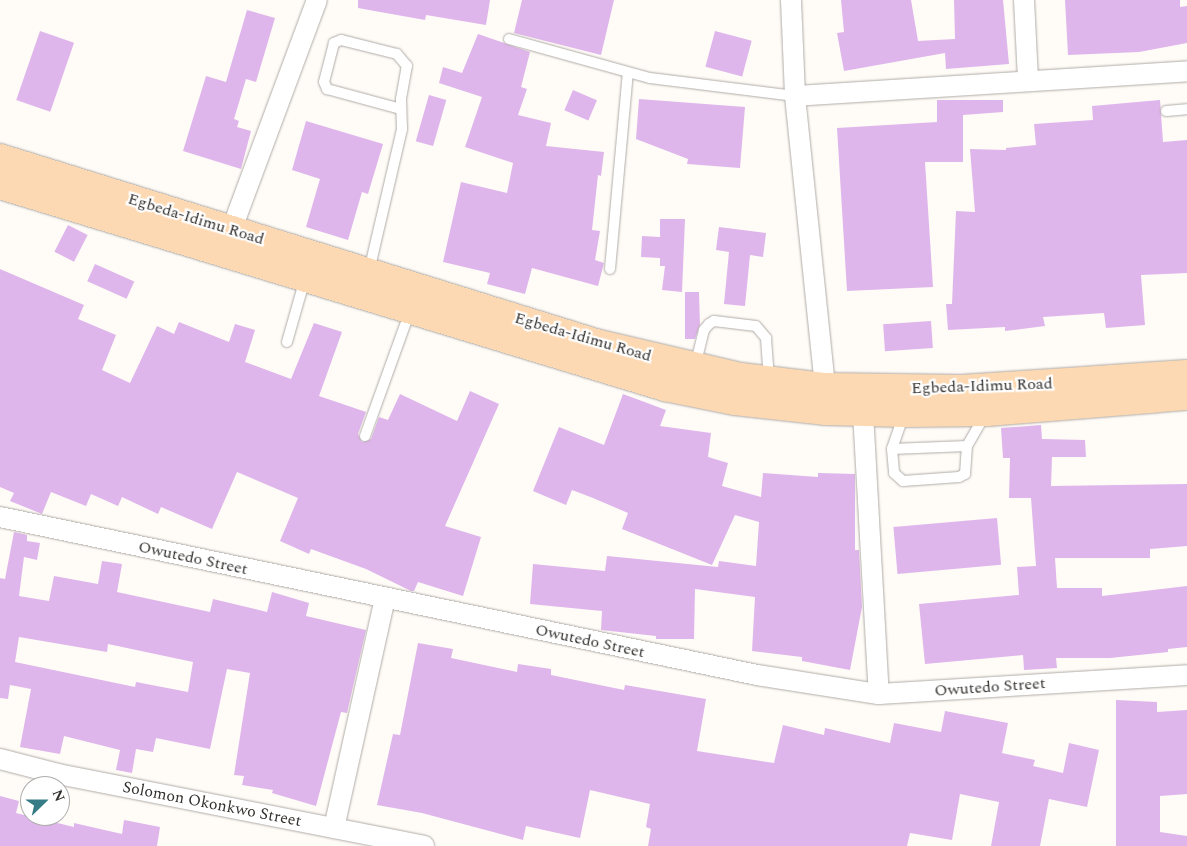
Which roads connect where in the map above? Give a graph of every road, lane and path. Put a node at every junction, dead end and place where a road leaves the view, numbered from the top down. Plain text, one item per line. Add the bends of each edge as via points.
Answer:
1 (318, 0) edge
2 (791, 0) edge
3 (1024, 0) edge
4 (509, 39) dead end
5 (1187, 71) edge
6 (628, 73) junction
7 (1028, 79) junction
8 (795, 96) junction
9 (401, 109) junction
10 (1187, 109) edge
11 (1166, 111) dead end
12 (0, 158) edge
13 (0, 185) edge
14 (232, 231) junction
15 (610, 269) dead end
16 (369, 271) junction
17 (306, 278) junction
18 (410, 310) junction
19 (287, 342) dead end
20 (694, 368) junction
21 (1187, 374) edge
22 (769, 381) junction
23 (825, 387) junction
24 (1187, 396) edge
25 (863, 412) junction
26 (987, 412) junction
27 (905, 413) junction
28 (365, 436) dead end
29 (967, 446) junction
30 (892, 448) junction
31 (0, 517) edge
32 (385, 598) junction
33 (1187, 675) edge
34 (879, 694) junction
35 (0, 759) edge
36 (334, 828) junction
37 (424, 846) edge

1 - 14 street
2 - 8 street
3 - 7 street
4 - 6 lane
5 - 7 street
6 - 8 lane
6 - 15 lane
7 - 8 street
8 - 23 street
9 - 9 lane via 407,66 404,58 341,40 334,43 324,82 327,89
9 - 16 lane via 402,129
10 - 11 lane
12 - 14 main road, Egbeda-Idimu Road
13 - 17 main road, Egbeda-Idimu Road
14 - 16 main road, Egbeda-Idimu Road
16 - 20 main road, Egbeda-Idimu Road via 599,344
17 - 18 main road, Egbeda-Idimu Road
17 - 19 lane
18 - 25 main road, Egbeda-Idimu Road via 665,387 736,402
18 - 28 lane
20 - 22 main road, Egbeda-Idimu Road
20 - 22 lane via 704,330 709,324 714,321 756,326 766,338
21 - 23 main road, Egbeda-Idimu Road via 961,389
22 - 23 main road, Egbeda-Idimu Road
24 - 26 main road, Egbeda-Idimu Road
25 - 27 main road, Egbeda-Idimu Road
25 - 34 street
26 - 27 main road, Egbeda-Idimu Road
26 - 29 lane
27 - 30 lane
29 - 30 lane
29 - 30 lane via 966,468 959,477 903,481 894,473
31 - 32 street, Owutedo Street
32 - 34 street, Owutedo Street via 757,675
32 - 36 street
33 - 34 street, Owutedo Street
35 - 36 street, Solomon Okonkwo Street via 58,774
36 - 37 street, Solomon Okonkwo Street

